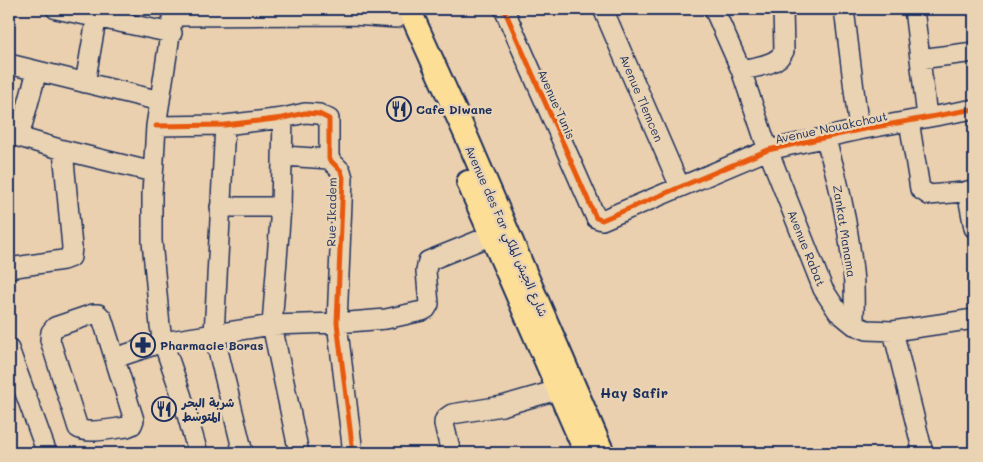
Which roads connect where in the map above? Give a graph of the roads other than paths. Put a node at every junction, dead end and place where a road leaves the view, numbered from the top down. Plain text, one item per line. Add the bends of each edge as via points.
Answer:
1 (56, 9) edge
2 (504, 9) edge
3 (603, 9) edge
4 (714, 9) edge
5 (783, 9) edge
6 (844, 9) edge
7 (914, 9) edge
8 (357, 12) edge
9 (400, 12) edge
10 (98, 13) edge
11 (173, 19) edge
12 (974, 52) edge
13 (920, 60) junction
14 (9, 64) edge
15 (741, 70) junction
16 (37, 71) junction
17 (85, 82) junction
18 (160, 101) junction
19 (974, 109) edge
20 (283, 118) junction
21 (918, 119) junction
22 (225, 125) junction
23 (156, 126) junction
24 (859, 130) junction
25 (14, 136) edge
26 (825, 138) junction
27 (63, 150) junction
28 (768, 150) junction
29 (284, 156) junction
30 (329, 159) junction
31 (153, 172) junction
32 (680, 188) junction
33 (971, 191) edge
34 (220, 207) junction
35 (281, 207) junction
36 (592, 208) joint
37 (974, 228) edge
38 (490, 236) junction
39 (9, 268) edge
40 (974, 319) edge
41 (337, 323) junction
42 (272, 325) junction
43 (854, 325) junction
44 (893, 332) junction
45 (214, 334) junction
46 (163, 342) junction
47 (9, 349) edge
48 (115, 358) junction
49 (13, 375) edge
50 (557, 390) junction
51 (47, 453) edge
52 (198, 453) edge
53 (243, 453) edge
54 (299, 453) edge
55 (353, 453) edge
56 (451, 453) edge
57 (586, 453) edge
58 (603, 453) edge
59 (922, 453) edge

1 - 10 street
2 - 36 street, Avenue Tunis
3 - 32 street, Avenue Tlemcen
4 - 15 street, Avenue Rabat
5 - 15 street via 782,56
6 - 24 street
7 - 13 street
8 - 9 street
8 - 11 street
9 - 38 main road, Avenue des Far شارع الجيش الملكي
9 - 58 main road, Avenue des Far شارع الجيش الملكي via 464,133
10 - 11 street
10 - 17 street
11 - 18 street
12 - 13 street
13 - 21 street
14 - 16 street
15 - 28 street, Avenue Rabat
16 - 17 street
16 - 25 street
17 - 18 street
18 - 23 street
19 - 21 street, Avenue Nouakchout
20 - 22 street, Rue Ikadem
20 - 29 street
20 - 30 street, Rue Ikadem via 306,113 328,119
21 - 24 street, Avenue Nouakchout
21 - 33 street via 920,189 929,195
22 - 23 street, Rue Ikadem
22 - 34 street
23 - 31 street
24 - 26 street, Avenue Nouakchout
25 - 27 street
26 - 28 street, Avenue Nouakchout
26 - 43 street, Zankat Manama via 850,252
27 - 31 street
27 - 39 street via 71,256
28 - 32 street, Avenue Nouakchout
28 - 43 street, Avenue Rabat via 827,296 838,312
29 - 30 street
29 - 35 street
30 - 41 street, Rue Ikadem via 341,171 343,178
31 - 46 street via 152,241
32 - 36 street, Avenue Nouakchout via 602,220 596,218
33 - 37 street
34 - 35 street
34 - 45 street
35 - 42 street
38 - 41 street via 428,260 429,304 426,309 386,319
38 - 50 main road, Avenue des Far شارع الجيش الملكي
40 - 44 street, Avenue Rabat
41 - 42 street
41 - 55 street, Rue Ikadem
42 - 45 street
42 - 54 street
43 - 44 street, Avenue Rabat via 867,330
44 - 59 street
45 - 46 street
45 - 53 street
46 - 48 street
46 - 52 street
47 - 49 street
48 - 48 street via 98,314 65,323 51,332 50,340 82,431 133,424
49 - 51 street
50 - 56 street via 502,406 452,414 444,422
50 - 57 main road, Avenue des Far شارع الجيش الملكي

